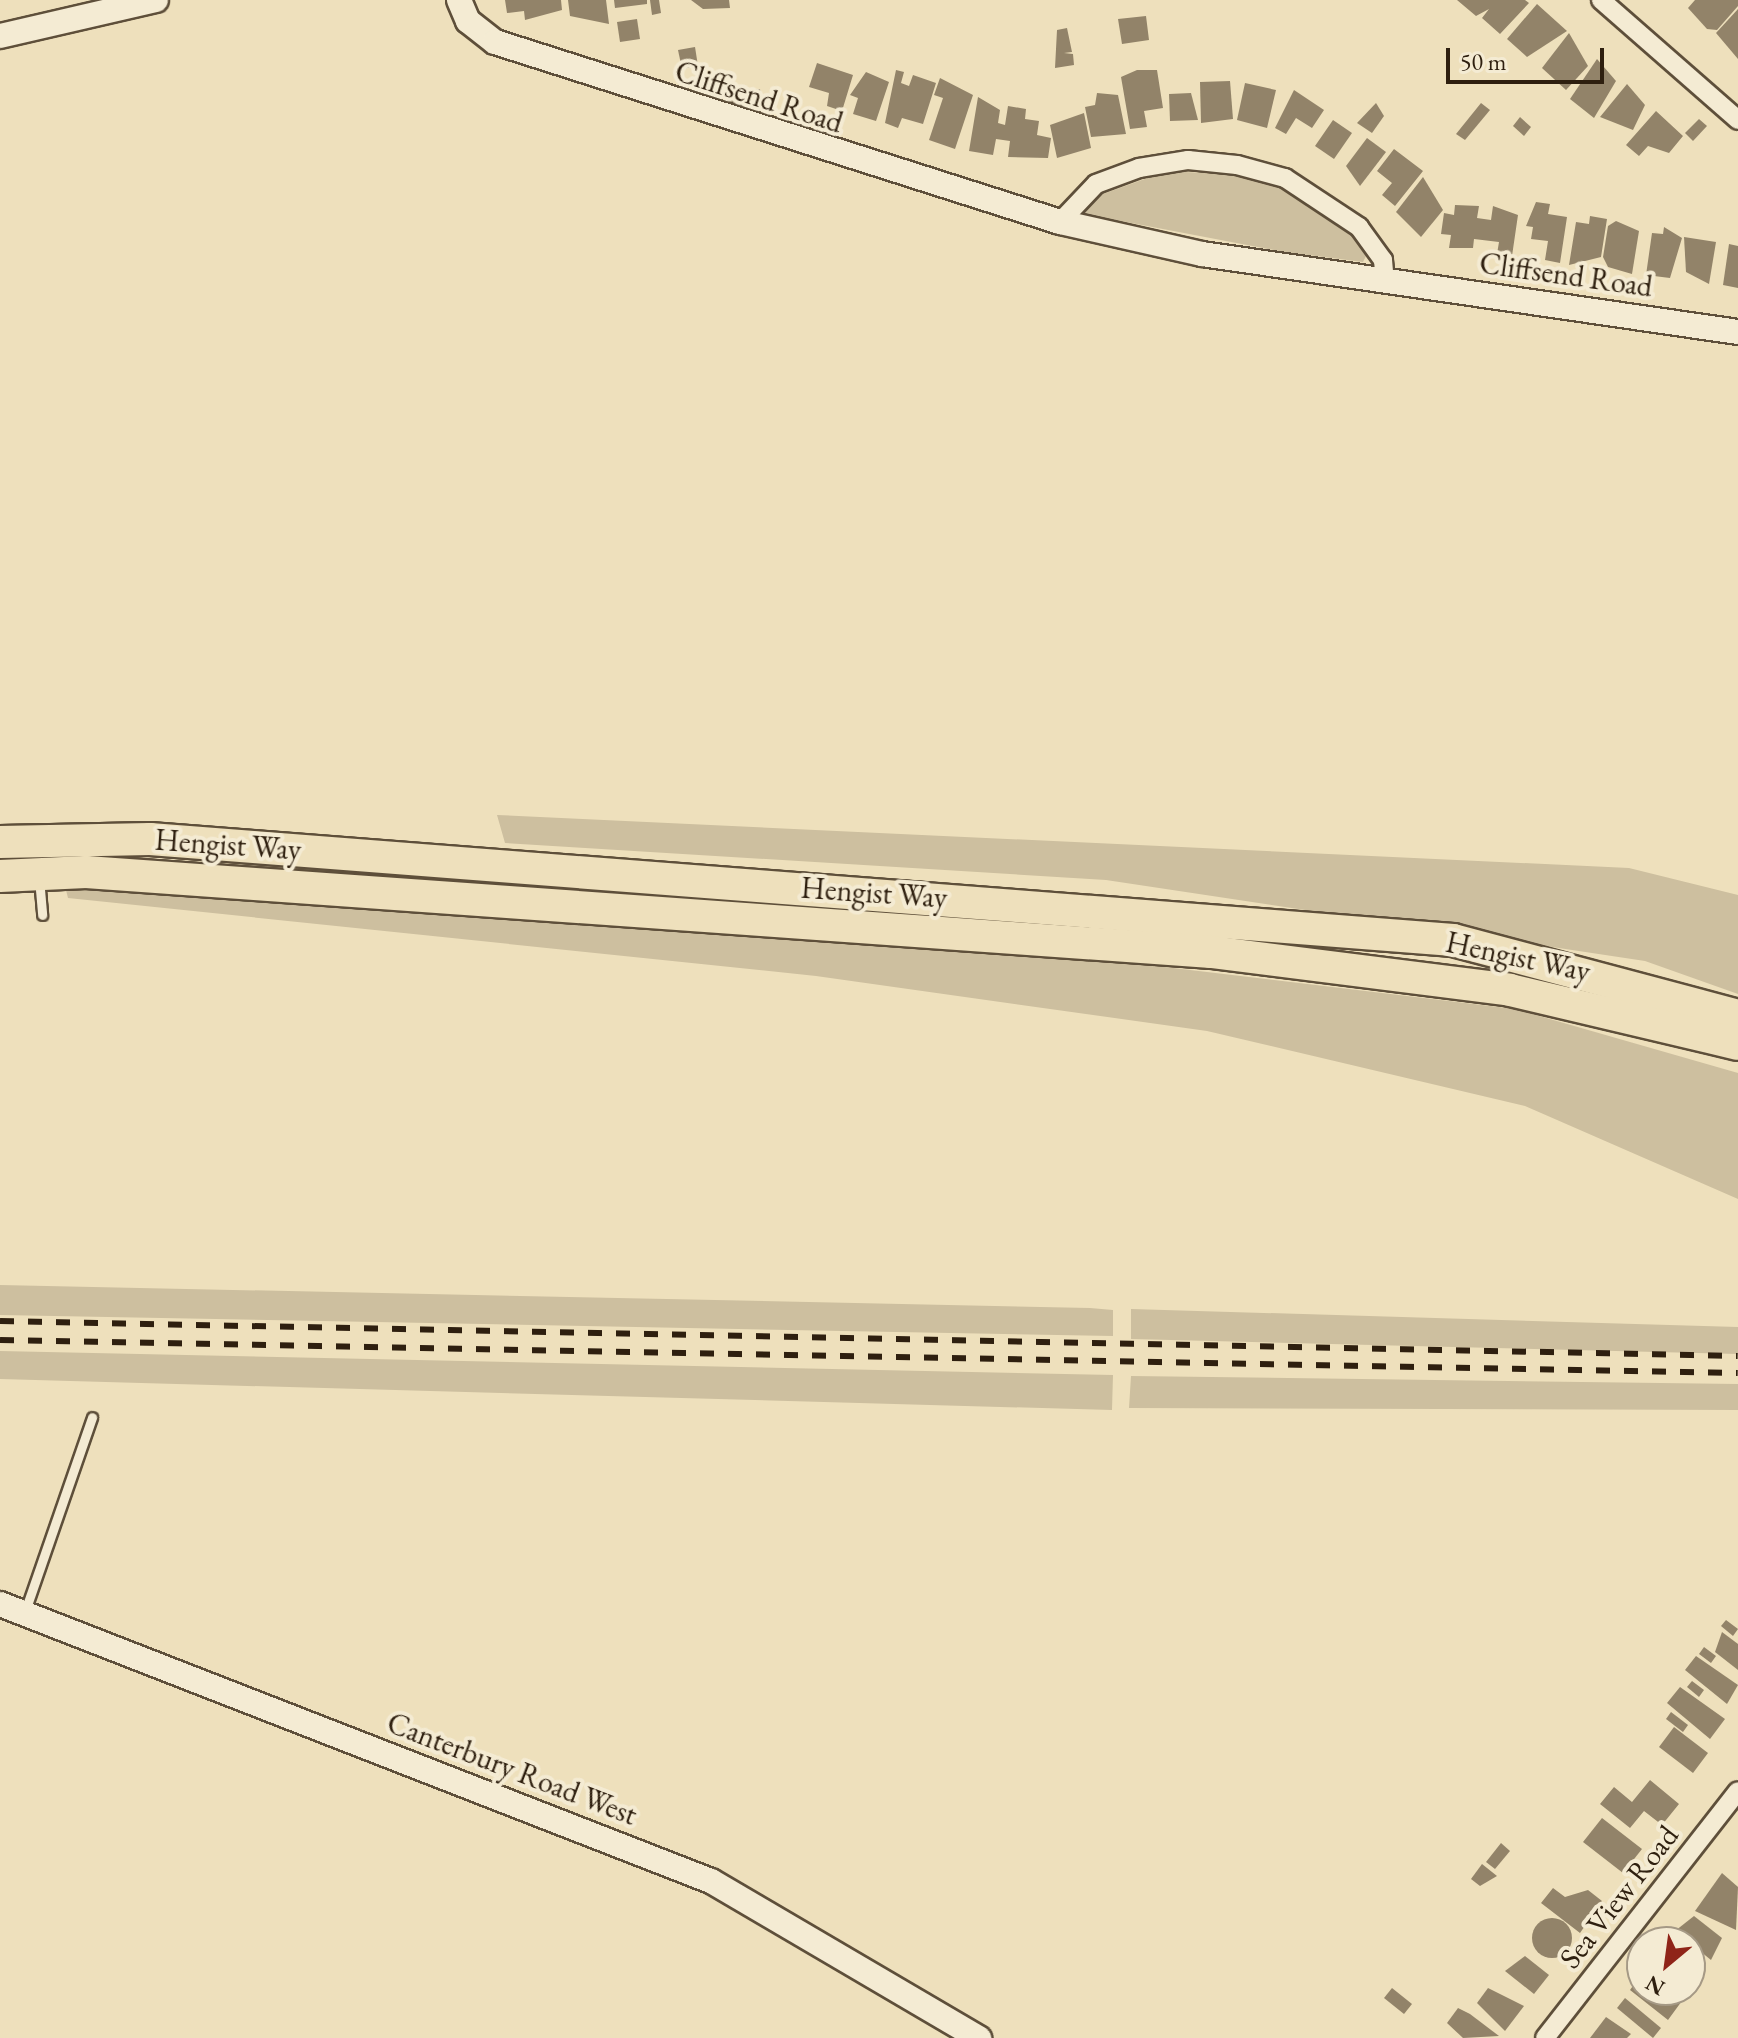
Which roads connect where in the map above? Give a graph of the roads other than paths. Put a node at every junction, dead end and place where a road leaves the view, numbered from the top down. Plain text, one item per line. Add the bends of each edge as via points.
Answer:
1 (156, 0) edge
2 (459, 0) edge
3 (1601, 0) edge
4 (0, 36) edge
5 (1738, 120) edge
6 (1060, 222) junction
7 (1385, 281) junction
8 (1738, 332) edge
9 (0, 842) edge
10 (38, 873) junction
11 (0, 876) edge
12 (42, 915) dead end
13 (1738, 1016) edge
14 (1738, 1044) edge
15 (92, 1417) dead end
16 (0, 1604) edge
17 (24, 1613) junction
18 (1738, 1791) edge
19 (979, 2038) edge
20 (1545, 2038) edge

1 - 4 street
2 - 6 street, Cliffsend Road via 468,21 495,42
3 - 5 street
6 - 7 street, Cliffsend Road via 1202,254
6 - 7 street via 1096,184 1139,168 1188,160 1237,165 1285,178 1359,227 1383,260
7 - 8 street, Cliffsend Road
9 - 13 highway, Hengist Way via 150,839 1437,939 1661,990
10 - 11 highway, Hengist Way
10 - 12 lane
10 - 14 highway, Hengist Way via 1211,952 1510,990
15 - 17 lane
16 - 17 street, Canterbury Road West
17 - 19 street, Canterbury Road West via 711,1881
18 - 20 street, Sea View Road

